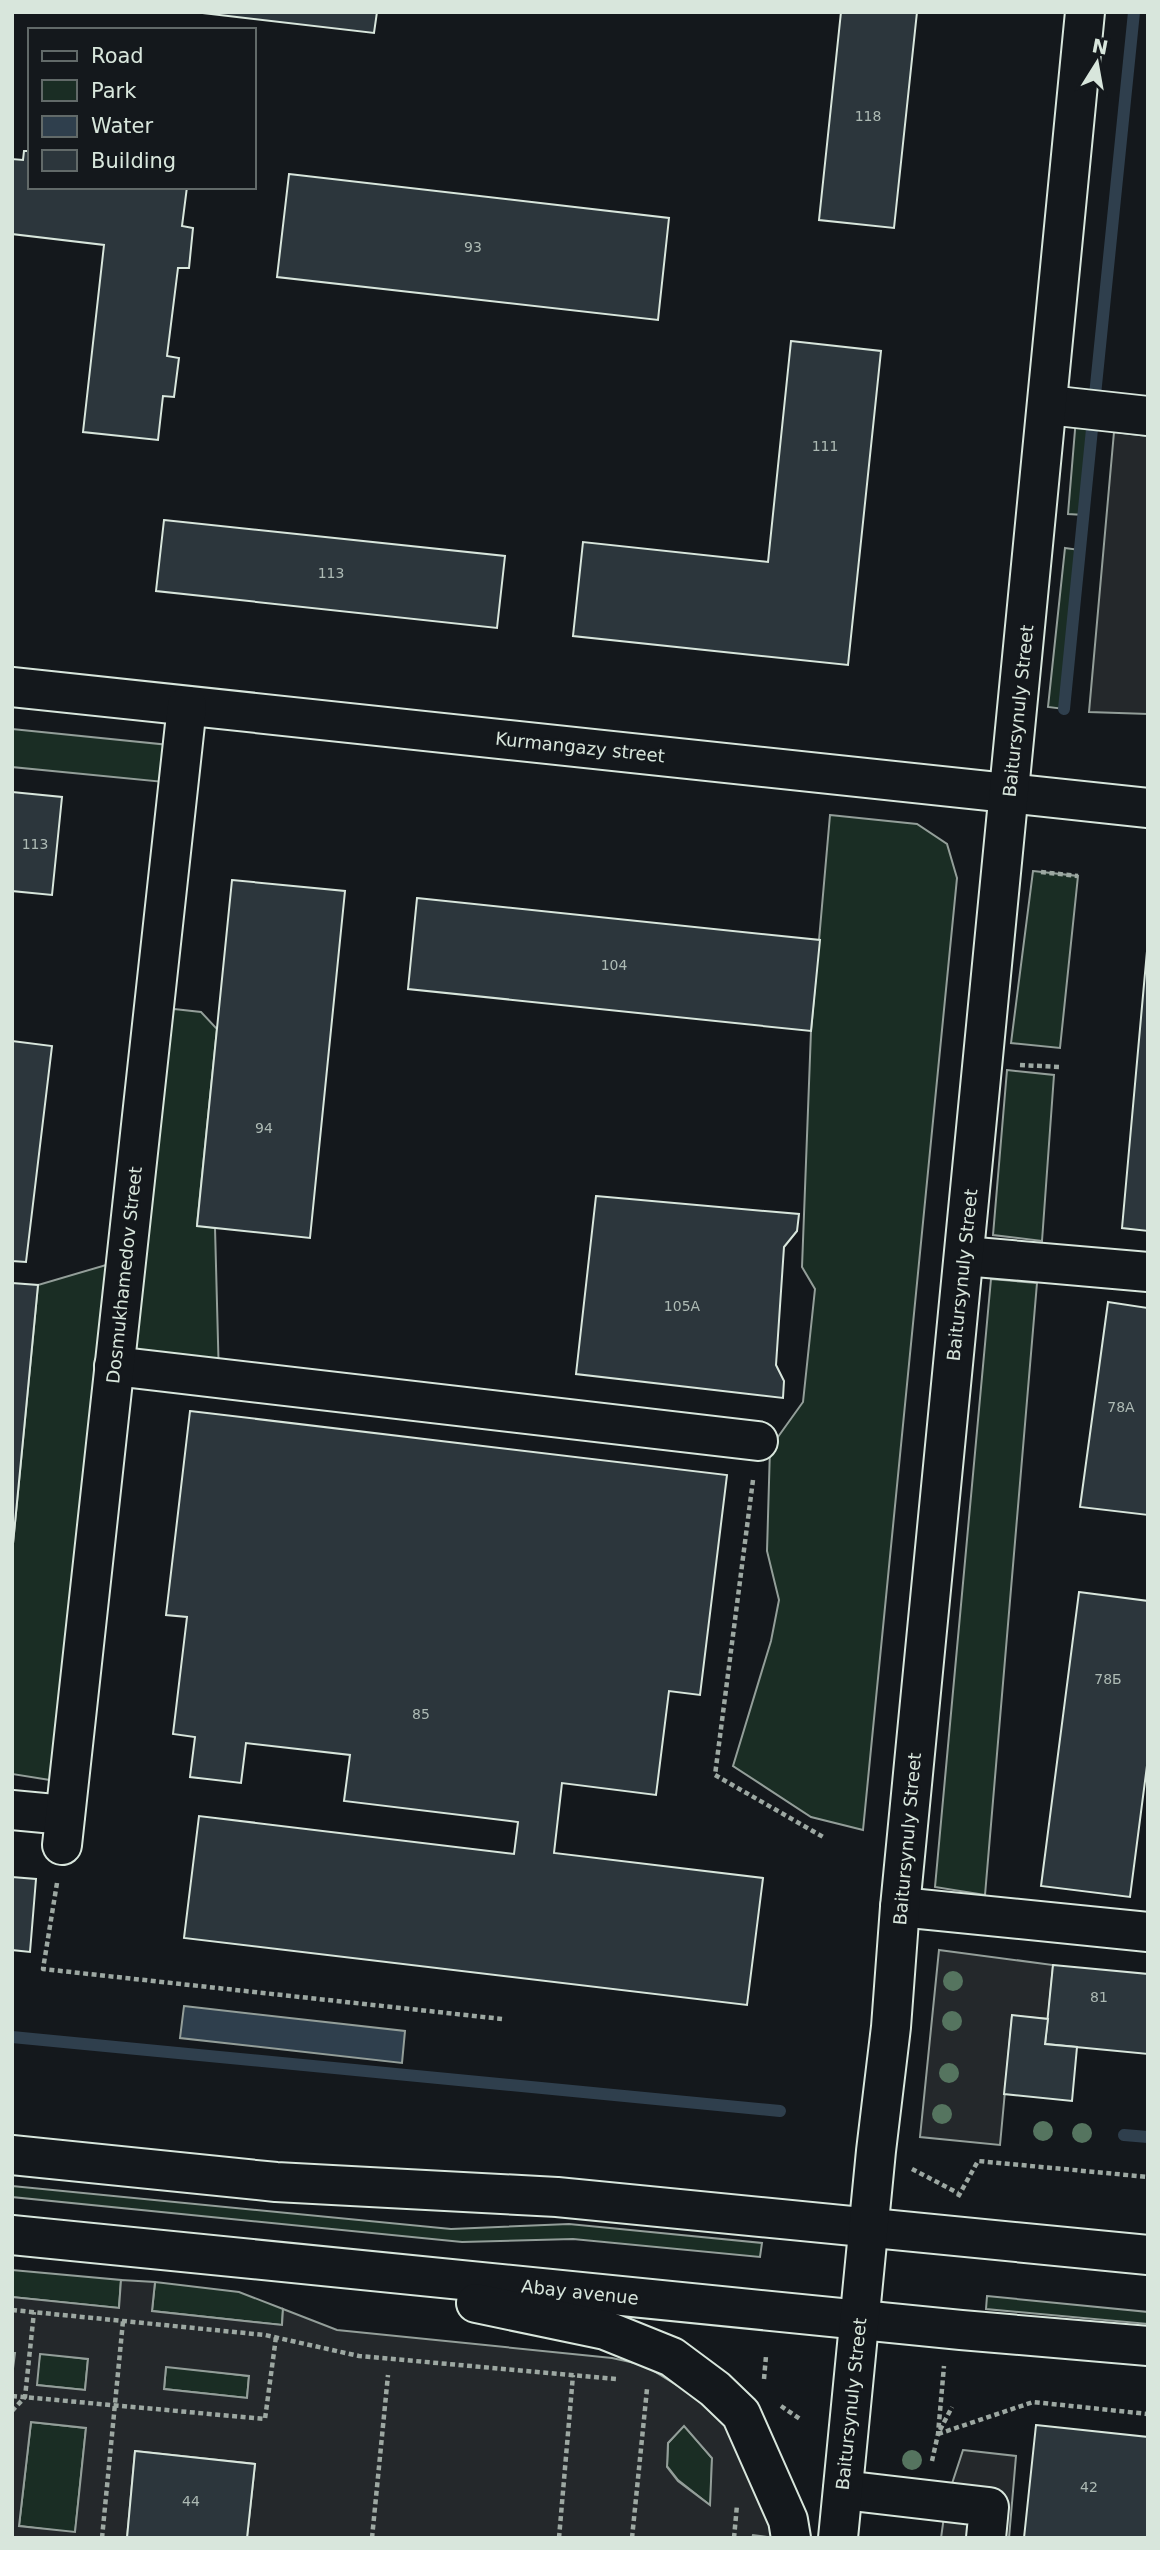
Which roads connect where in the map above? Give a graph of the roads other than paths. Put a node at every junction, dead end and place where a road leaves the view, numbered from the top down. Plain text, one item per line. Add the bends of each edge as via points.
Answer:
1 (1085, 12) edge
2 (1048, 405) junction
3 (1148, 416) edge
4 (12, 687) edge
5 (187, 706) junction
6 (1010, 793) junction
7 (1148, 808) edge
8 (964, 1256) junction
9 (1148, 1272) edge
10 (114, 1366) junction
11 (758, 1441) road end
12 (12, 1810) edge
13 (900, 1907) junction
14 (1148, 1932) edge
15 (12, 2155) edge
16 (868, 2228) junction
17 (12, 2235) edge
18 (1148, 2255) edge
19 (268, 2260) junction
20 (859, 2320) junction
21 (1148, 2346) edge
22 (843, 2490) junction
23 (987, 2522) edge
24 (791, 2538) edge
25 (838, 2538) edge

1 - 2 main road, Baitursynuly Street
2 - 3 main road
2 - 6 main road, Baitursynuly Street
4 - 5 main road, Kurmangazy street
5 - 6 main road, Kurmangazy street
5 - 10 main road, Dosmukhamedov Street
6 - 7 main road, Kurmangazy street
6 - 8 main road, Baitursynuly Street
8 - 9 main road
8 - 13 main road, Baitursynuly Street
10 - 11 main road
10 - 12 main road, Dosmukhamedov Street via 64,1830
13 - 14 main road
13 - 16 main road, Baitursynuly Street
15 - 16 main road via 276,2182 557,2197
16 - 18 main road
16 - 20 main road, Baitursynuly Street
17 - 19 main road, Abay avenue
19 - 20 main road, Abay avenue
19 - 24 main road via 605,2330 672,2357 741,2414 788,2520
20 - 21 main road, Abay avenue
20 - 22 main road, Baitursynuly Street
22 - 23 main road
22 - 25 main road, Baitursynuly Street

